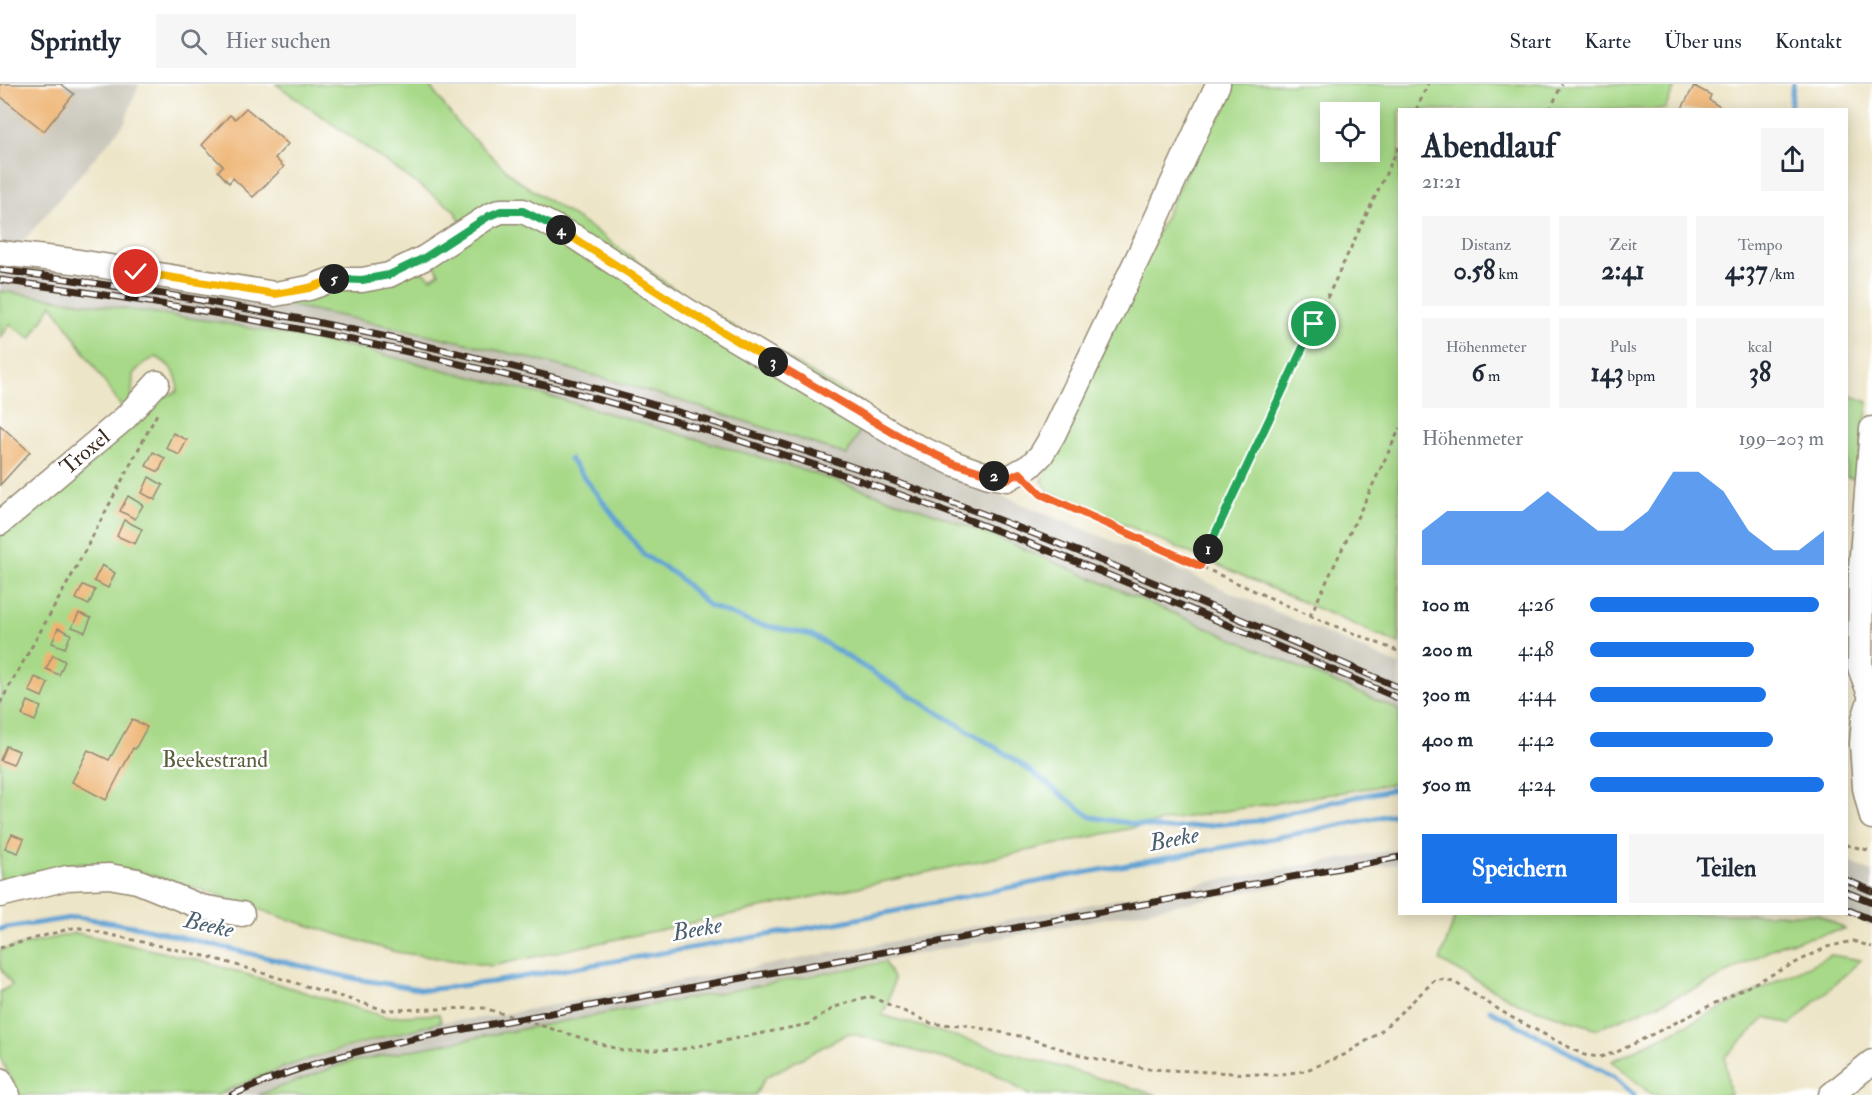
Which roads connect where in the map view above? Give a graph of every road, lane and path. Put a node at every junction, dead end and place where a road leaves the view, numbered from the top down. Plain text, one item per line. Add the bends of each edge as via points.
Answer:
1 (1218, 84) edge
2 (1428, 84) edge
3 (1562, 84) edge
4 (1417, 108) edge
5 (1551, 108) edge
6 (1398, 148) edge
7 (0, 253) edge
8 (158, 383) joint
9 (1872, 429) edge
10 (1398, 432) edge
11 (1020, 473) junction
12 (2, 516) edge
13 (1200, 566) junction
14 (1310, 616) junction
15 (1398, 651) edge
16 (1872, 696) edge
17 (0, 704) edge
18 (1872, 817) edge
19 (1848, 845) edge
20 (1872, 851) edge
21 (0, 895) edge
22 (242, 914) dead end
23 (1872, 947) edge
24 (0, 948) edge
25 (1872, 1062) edge
26 (0, 1080) edge
27 (8, 1095) edge
28 (1831, 1095) edge

1 - 11 street via 1053,435 1041,455
2 - 4 path
3 - 5 path
6 - 13 path
7 - 11 street via 275,294 331,280 389,275 424,258 489,216 501,211 523,211 575,237 686,310 909,442 989,476 1007,479
8 - 12 street, Troxel via 125,418
8 - 17 path via 159,409
9 - 16 street via 1861,567 1860,668
10 - 14 path
11 - 13 path via 1041,494
13 - 14 path
14 - 15 path
16 - 18 street via 1864,719 1862,744
19 - 20 path
21 - 22 street via 67,878 109,876 137,881 201,907
23 - 24 path via 1852,941 1827,946 1600,1057 1584,1055 1454,982 1436,979 1379,1034 1344,1055 1304,1071 1275,1075 1149,1069 1088,1058 1024,1037 965,1025 933,1024 869,996 835,1007 809,1024 683,1049 624,1051 484,1008 385,1010 213,958 76,927
25 - 28 street
26 - 27 street

